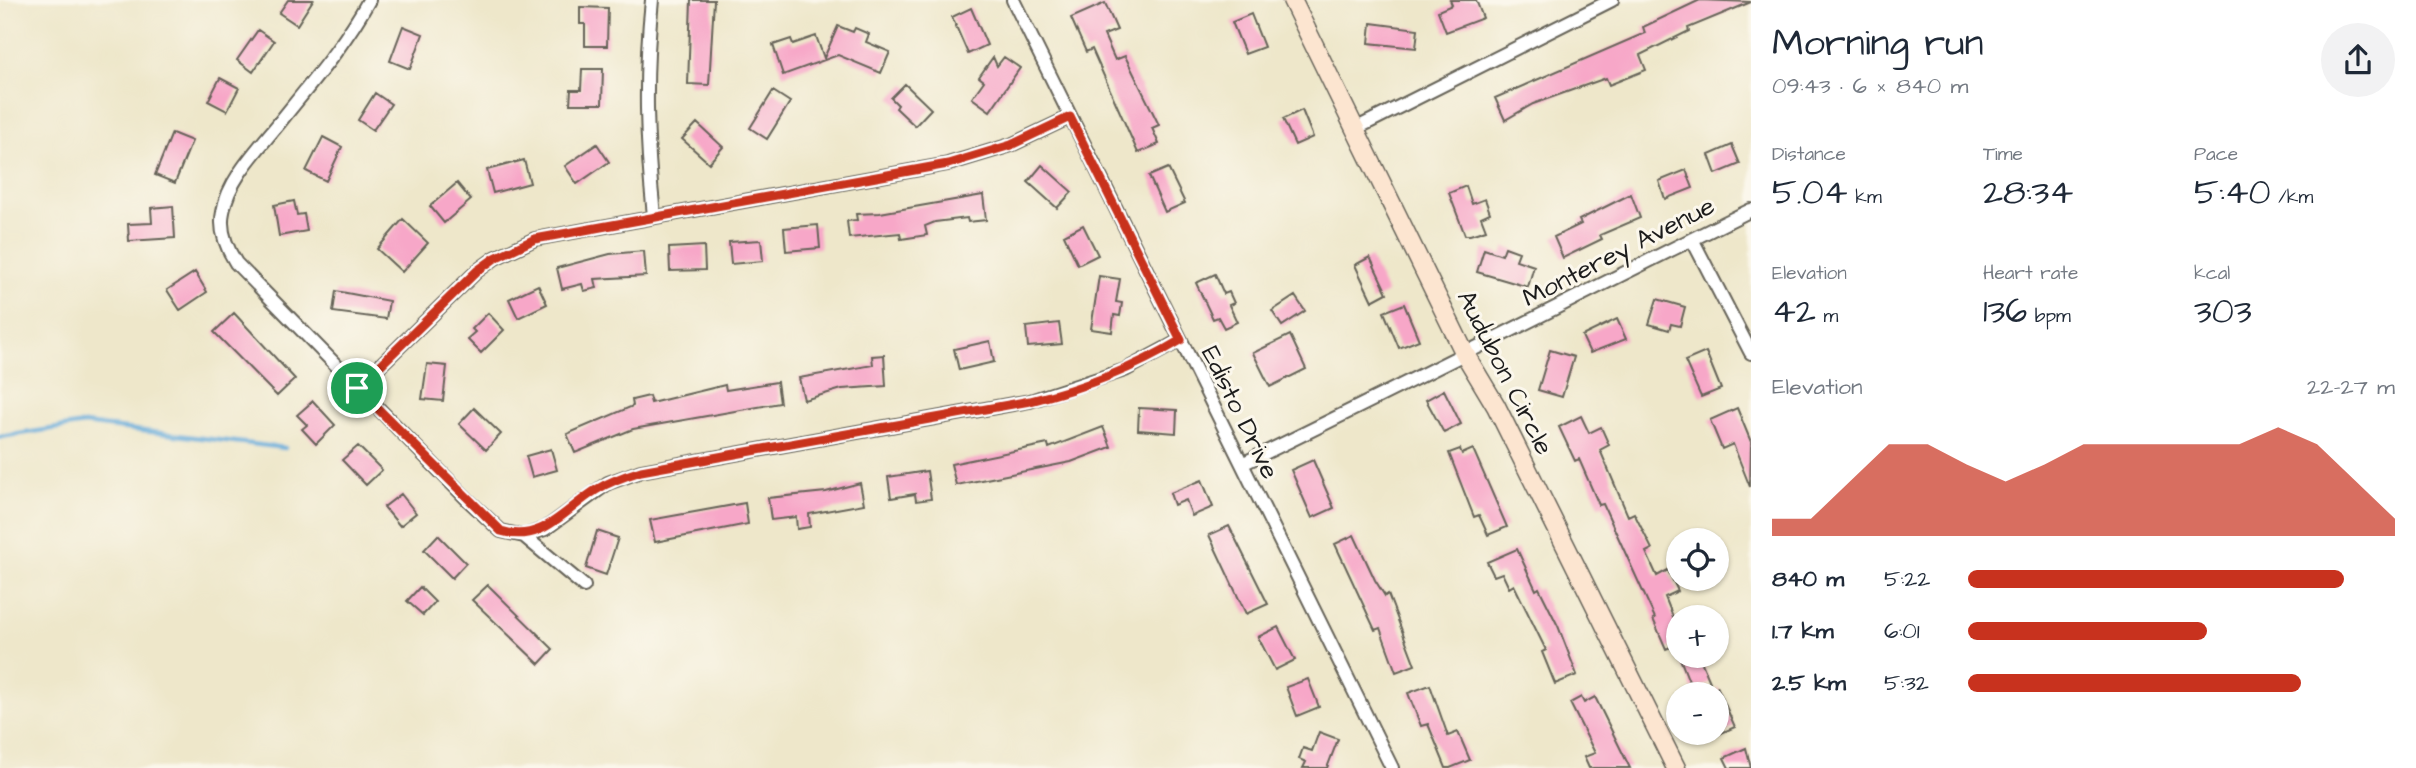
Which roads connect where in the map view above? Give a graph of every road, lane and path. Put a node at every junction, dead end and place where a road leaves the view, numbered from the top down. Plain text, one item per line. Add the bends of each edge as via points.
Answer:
1 (369, 0) edge
2 (652, 0) edge
3 (1013, 0) edge
4 (1292, 0) edge
5 (1612, 0) edge
6 (1070, 117) junction
7 (1355, 129) junction
8 (1751, 210) edge
9 (654, 216) junction
10 (1692, 239) junction
11 (1181, 340) junction
12 (1751, 353) edge
13 (1466, 356) junction
14 (357, 388) junction
15 (1242, 464) junction
16 (524, 536) junction
17 (584, 586) dead end
18 (1392, 768) edge
19 (1676, 768) edge

1 - 14 street via 344,42 254,154 222,213 224,239 236,262
2 - 9 street via 645,135
3 - 6 street, Edisto Drive
4 - 7 street, Audubon Circle
5 - 7 street
6 - 9 street via 1011,145 948,164
6 - 11 street, Edisto Drive
7 - 13 street, Audubon Circle
8 - 10 street, Monterey Avenue
9 - 14 street via 556,233 495,258 460,285
10 - 12 street
10 - 13 street, Monterey Avenue
11 - 15 street, Edisto Drive
11 - 16 street via 1094,383 1030,401 624,476 593,492 545,529
13 - 15 street, Monterey Avenue
13 - 19 street, Audubon Circle via 1496,406
14 - 16 street via 501,531
15 - 18 street, Edisto Drive
16 - 17 street

